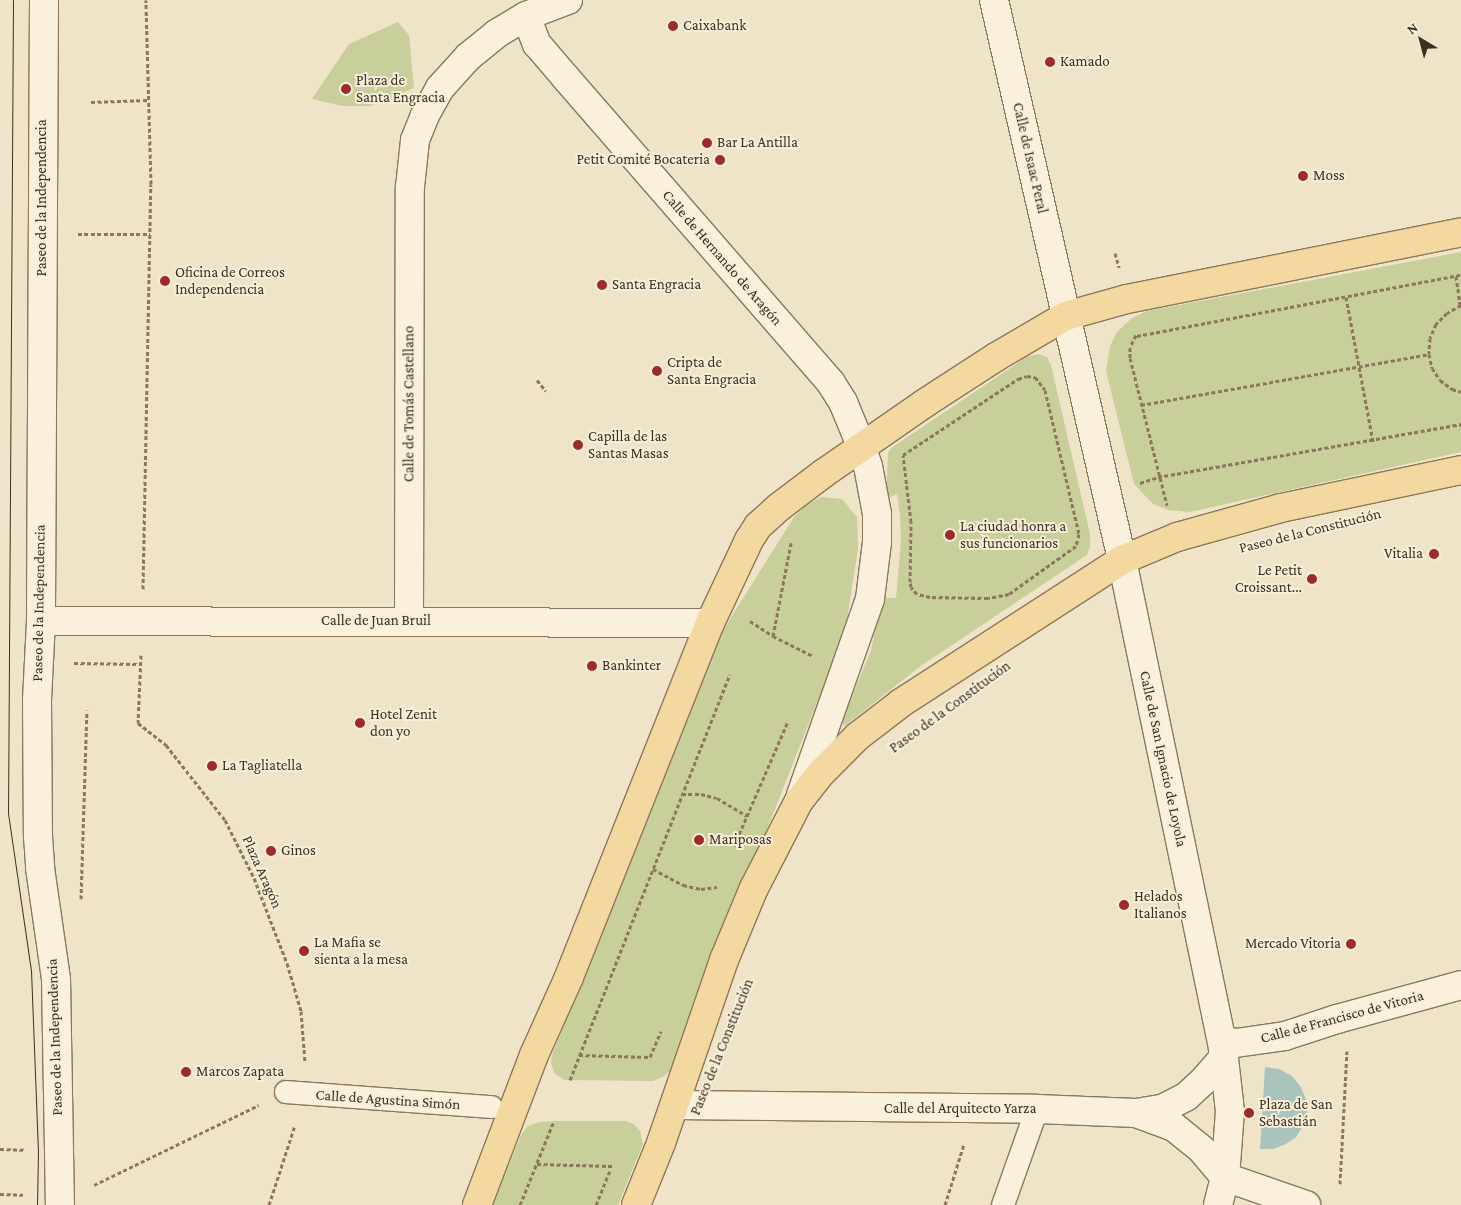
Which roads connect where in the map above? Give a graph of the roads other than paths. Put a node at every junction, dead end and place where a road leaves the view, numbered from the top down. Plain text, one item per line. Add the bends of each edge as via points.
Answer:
1 (44, 0) edge
2 (568, 0) edge
3 (994, 0) edge
4 (526, 16) junction
5 (1461, 232) edge
6 (1066, 316) junction
7 (862, 448) junction
8 (1461, 470) edge
9 (1122, 560) junction
10 (41, 621) junction
11 (409, 621) junction
12 (710, 623) junction
13 (799, 801) junction
14 (1461, 985) edge
15 (1223, 1049) junction
16 (286, 1092) road end
17 (675, 1106) junction
18 (490, 1107) dead end
19 (1037, 1110) junction
20 (1136, 1113) junction
21 (1225, 1177) junction
22 (60, 1205) edge
23 (477, 1205) edge
24 (636, 1205) edge
25 (1002, 1205) edge
26 (1218, 1205) edge
27 (1306, 1205) edge

1 - 10 street, Paseo de la Independencia
2 - 4 street
3 - 6 street, Calle de Isaac Peral
4 - 7 street, Calle de Hernando de Aragón via 537,44 831,383 843,402
4 - 11 street, Calle de Tomás Castellano via 496,34 462,63 440,88 424,115 415,140 410,187
5 - 6 main road via 1127,299
6 - 7 main road via 996,357
6 - 9 street, Calle de San Ignacio de Loyola
7 - 12 main road via 758,526
7 - 13 street, Paseo de la Constitución via 877,514 870,599
8 - 9 main road, Paseo de la Constitución via 1281,508 1177,537
9 - 13 main road, Paseo de la Constitución via 900,703 839,753
9 - 15 street, Calle de San Ignacio de Loyola
10 - 11 street, Calle de Juan Bruil
10 - 22 street, Paseo de la Independencia via 39,844 56,979
11 - 12 street, Calle de Juan Bruil
12 - 23 main road via 569,977 534,1055
13 - 17 main road, Paseo de la Constitución via 754,888 724,960
14 - 15 street, Calle de Francisco de Vitoria via 1285,1036 1236,1043
15 - 20 street, Calle del Arquitecto Yarza via 1205,1079 1187,1096 1162,1109
15 - 21 street, Calle de San Ignacio de Loyola via 1230,1111
16 - 18 street, Calle de Agustina Simón
17 - 19 street, Calle del Arquitecto Yarza
17 - 24 main road, Paseo de la Constitución
19 - 20 street, Calle del Arquitecto Yarza
19 - 25 street
20 - 21 street via 1174,1127 1202,1150
21 - 26 street, Calle de San Ignacio de Loyola
21 - 27 street

